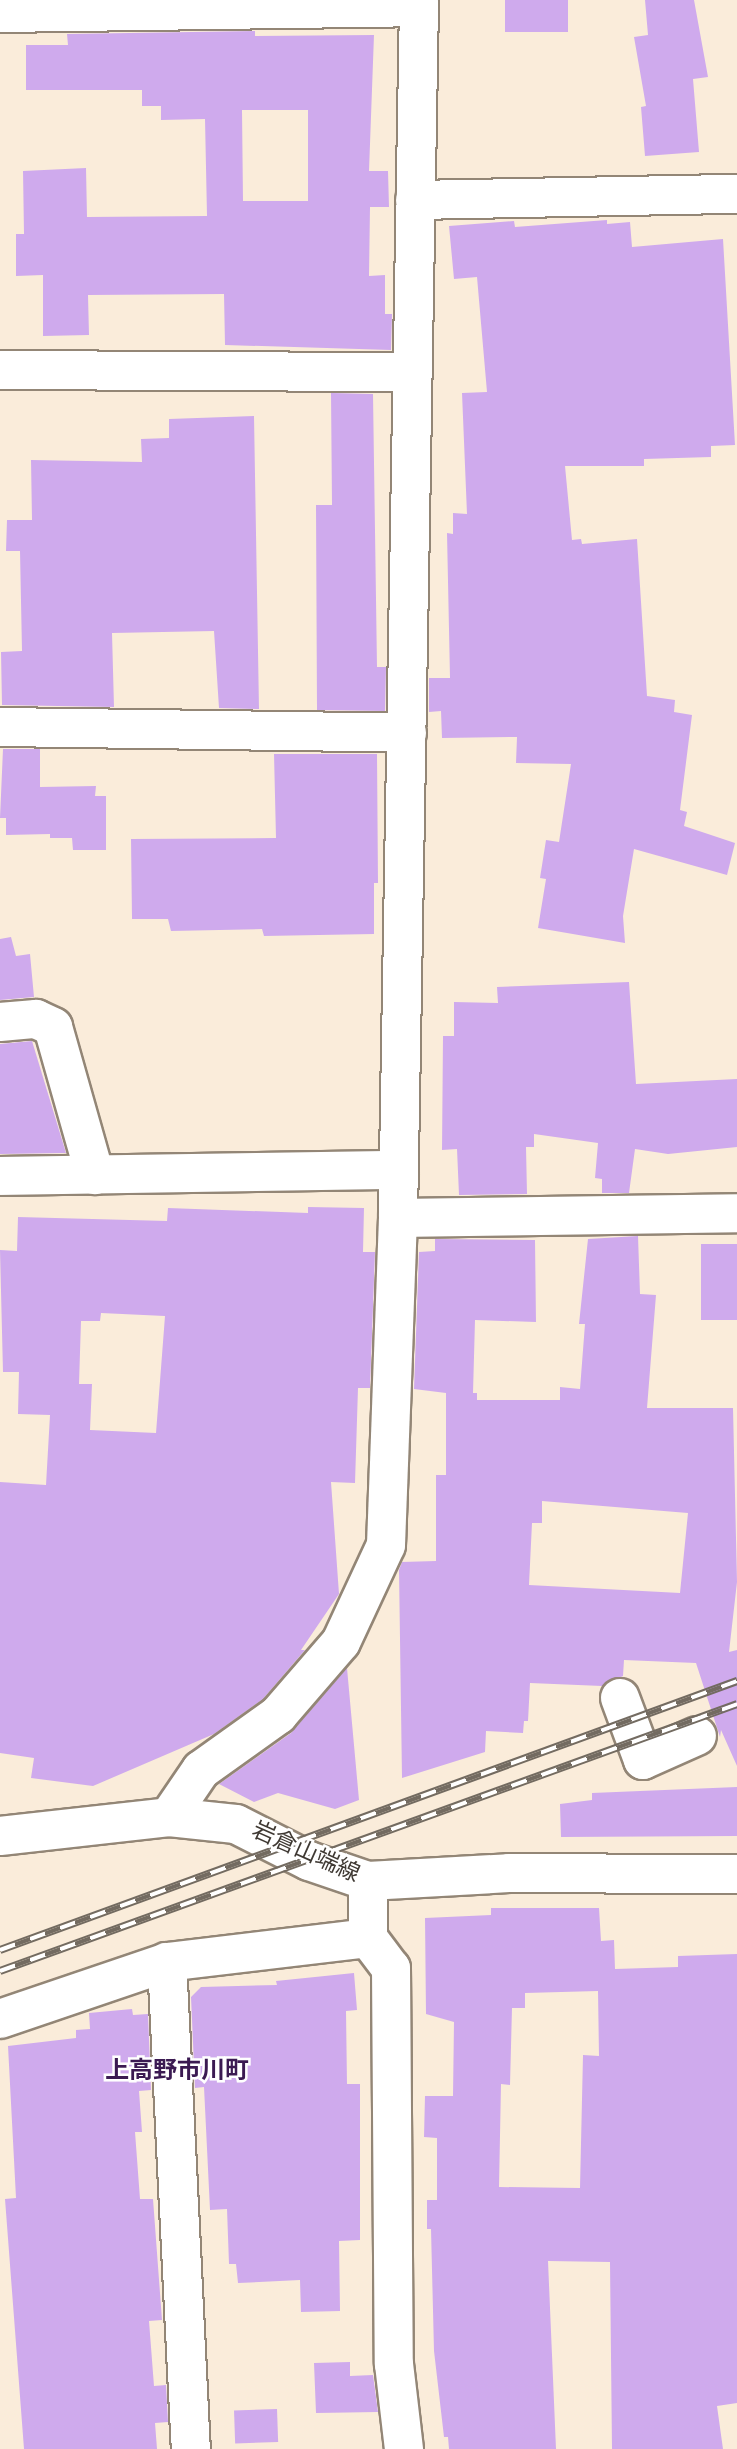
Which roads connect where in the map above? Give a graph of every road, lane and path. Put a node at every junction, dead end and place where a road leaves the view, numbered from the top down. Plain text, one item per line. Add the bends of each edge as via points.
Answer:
1 (419, 4) edge
2 (0, 13) edge
3 (737, 194) edge
4 (415, 200) junction
5 (0, 369) edge
6 (412, 372) junction
7 (0, 727) edge
8 (407, 733) junction
9 (0, 1022) edge
10 (399, 1170) junction
11 (95, 1175) junction
12 (0, 1176) edge
13 (737, 1213) edge
14 (398, 1218) junction
15 (620, 1698) dead end
16 (697, 1736) dead end
17 (169, 1817) junction
18 (0, 1836) edge
19 (737, 1874) edge
20 (368, 1881) junction
21 (368, 1938) junction
22 (167, 1962) junction
23 (0, 2019) edge
24 (191, 2449) edge
25 (404, 2449) edge

1 - 2 street
1 - 4 street
3 - 4 street
4 - 6 street
5 - 6 street
6 - 8 street
7 - 8 street
8 - 10 street
9 - 11 street via 36,1019 53,1027
10 - 11 street
10 - 14 street
11 - 12 street
13 - 14 street
14 - 17 street via 386,1545 341,1642 278,1714 201,1770
15 - 16 street via 643,1760
17 - 18 street, 岩倉山端線
17 - 20 street, 岩倉山端線 via 236,1824 309,1861
19 - 20 street, 岩倉山端線 via 509,1873
20 - 21 street
21 - 22 street
21 - 25 street via 391,1968 394,2364
22 - 23 street
22 - 24 street

